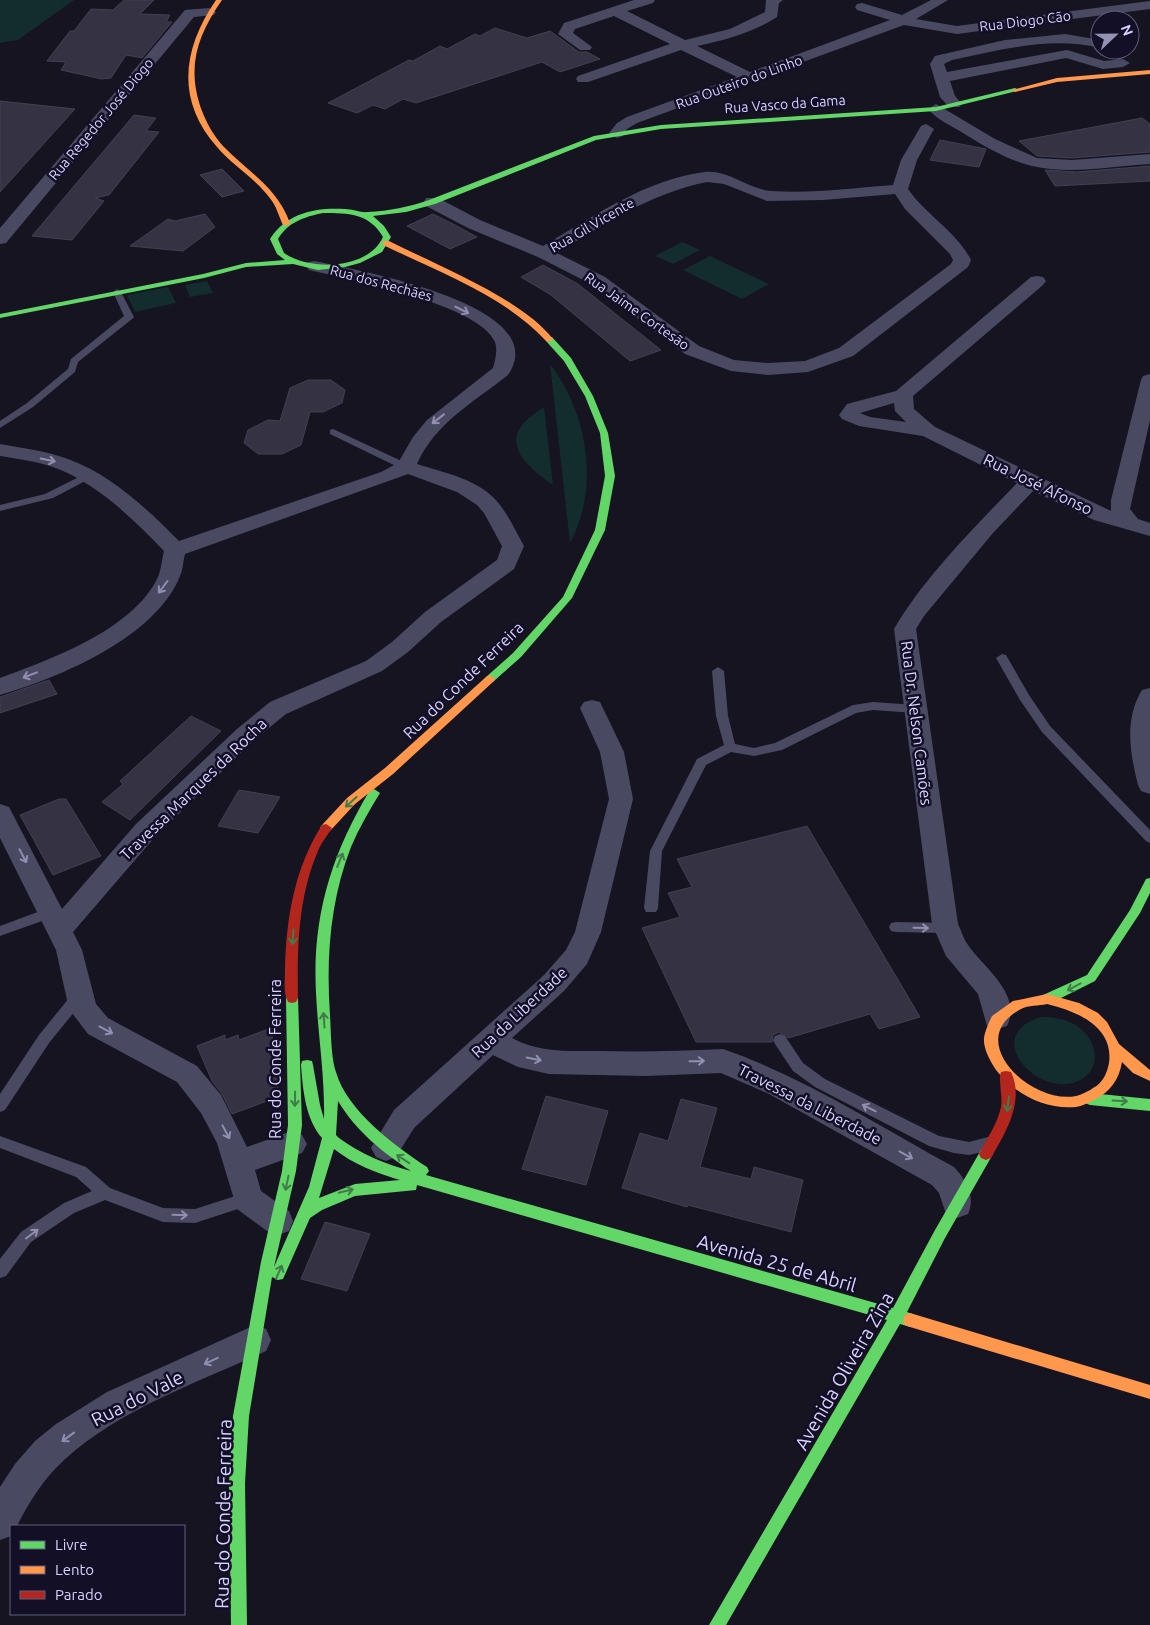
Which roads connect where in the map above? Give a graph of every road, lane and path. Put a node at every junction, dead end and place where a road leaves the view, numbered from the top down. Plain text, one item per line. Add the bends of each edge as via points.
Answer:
1 (219, 0) edge
2 (648, 0) edge
3 (776, 0) edge
4 (941, 0) edge
5 (859, 4) edge
6 (1150, 5) edge
7 (614, 11) junction
8 (209, 12) junction
9 (901, 21) junction
10 (863, 35) junction
11 (1090, 40) edge
12 (683, 45) junction
13 (586, 47) dead end
14 (1120, 60) edge
15 (1128, 68) junction
16 (1150, 72) edge
17 (750, 78) junction
18 (940, 78) junction
19 (584, 79) dead end
20 (954, 104) junction
21 (936, 108) junction
22 (909, 111) junction
23 (959, 124) junction
24 (926, 129) junction
25 (617, 133) junction
26 (1150, 159) edge
27 (257, 180) junction
28 (900, 189) junction
29 (281, 191) dead end
30 (308, 202) dead end
31 (432, 202) junction
32 (334, 210) junction
33 (365, 214) junction
34 (286, 223) junction
35 (391, 230) junction
36 (276, 234) junction
37 (0, 239) edge
38 (262, 247) dead end
39 (544, 253) junction
40 (250, 254) dead end
41 (360, 261) junction
42 (296, 262) junction
43 (377, 263) dead end
44 (316, 266) junction
45 (406, 267) dead end
46 (448, 276) junction
47 (1037, 281) dead end
48 (169, 282) junction
49 (116, 292) junction
50 (37, 309) junction
51 (0, 312) edge
52 (0, 316) edge
53 (1150, 380) edge
54 (903, 395) junction
55 (0, 425) edge
56 (333, 432) dead end
57 (928, 432) junction
58 (0, 450) edge
59 (406, 467) junction
60 (87, 476) junction
61 (1030, 482) junction
62 (1121, 500) junction
63 (1087, 507) junction
64 (0, 508) edge
65 (1129, 522) junction
66 (1150, 530) edge
67 (174, 550) junction
68 (1002, 658) dead end
69 (718, 671) dead end
70 (0, 686) edge
71 (1150, 696) edge
72 (592, 708) dead end
73 (915, 709) junction
74 (730, 748) junction
75 (389, 771) junction
76 (1150, 785) edge
77 (0, 813) edge
78 (1150, 838) edge
79 (1150, 882) edge
80 (301, 889) junction
81 (651, 908) dead end
82 (1142, 915) edge
83 (308, 920) dead end
84 (55, 921) junction
85 (896, 927) dead end
86 (947, 928) junction
87 (0, 931) edge
88 (975, 970) junction
89 (1096, 970) junction
90 (1099, 991) dead end
91 (79, 996) junction
92 (1037, 999) junction
93 (1101, 1006) dead end
94 (997, 1018) junction
95 (1103, 1026) junction
96 (490, 1040) junction
97 (780, 1040) dead end
98 (1115, 1048) junction
99 (306, 1056) dead end
100 (328, 1069) junction
101 (1006, 1076) junction
102 (1150, 1076) edge
103 (1090, 1099) junction
104 (1048, 1101) junction
105 (1150, 1105) edge
106 (0, 1106) edge
107 (1033, 1108) dead end
108 (1014, 1121) dead end
109 (996, 1136) junction
110 (328, 1138) junction
111 (0, 1142) edge
112 (292, 1144) junction
113 (386, 1148) junction
114 (238, 1163) junction
115 (450, 1189) junction
116 (105, 1194) junction
117 (248, 1199) junction
118 (957, 1204) junction
119 (292, 1218) junction
120 (0, 1270) edge
121 (897, 1316) junction
122 (257, 1328) junction
123 (1150, 1392) edge
124 (0, 1523) edge
125 (239, 1625) edge
126 (717, 1625) edge

1 - 8 main road
2 - 7 street
3 - 12 street via 772,2 772,14 760,23
4 - 9 street, Rua Outeiro do Linho
5 - 9 street, Rua Diogo Cão
5 - 10 street
6 - 9 street, Rua Diogo Cão via 957,30
7 - 12 street
7 - 13 street via 569,26 565,34
8 - 27 main road via 190,56 190,89 196,108 214,140
8 - 37 street, Rua Regedor José Diogo via 190,13
9 - 10 street, Rua Outeiro do Linho
10 - 17 street, Rua Outeiro do Linho
11 - 18 street via 1059,38 948,56 937,64
12 - 17 street
12 - 19 street
14 - 15 street
15 - 16 main road, Rua Vasco da Gama
15 - 18 street via 1103,65 1067,54
15 - 20 main road, Rua Vasco da Gama via 1057,80
17 - 25 street, Rua Outeiro do Linho via 632,120
18 - 20 street
20 - 21 main road, Rua Vasco da Gama
21 - 22 main road, Rua Vasco da Gama
21 - 23 street
22 - 24 street
22 - 25 main road, Rua Vasco da Gama via 661,127
23 - 24 street
23 - 26 street via 1022,158 1045,164
24 - 28 street via 909,160
25 - 31 main road, Rua Vasco da Gama via 565,149
27 - 29 main road
27 - 34 main road via 280,205
28 - 39 street, Rua Gil Vicente via 767,196 727,180 707,177 677,183 624,205
28 - 39 street, Rua Jaime Cortesão via 911,205 958,252 962,260 959,267 846,352 808,366 768,369 731,365 692,350 599,282
30 - 32 main road
31 - 33 main road, Rua Vasco da Gama via 406,210
31 - 35 main road, Rua Vasco da Gama
31 - 39 street, Rua Jaime Cortesão via 474,224
32 - 33 main road, Rua Vasco da Gama
32 - 34 main road via 308,214
33 - 35 main road, Rua do Conde Ferreira
34 - 36 main road
35 - 41 main road, Rua Vasco da Gama via 376,253
35 - 46 main road, Rua do Conde Ferreira
36 - 38 main road
36 - 42 main road via 276,250
40 - 48 main road
41 - 43 main road
41 - 44 main road
42 - 44 main road
42 - 48 main road via 246,266
44 -> 59 street, Rua dos Rechães via 434,297 488,323 503,339 505,363 500,371 429,427 411,453
45 - 46 main road, Rua do Conde Ferreira
46 - 75 main road, Rua do Conde Ferreira via 491,294 537,326 568,360 590,396 604,433 610,476 600,530 567,598 517,655
47 - 54 street, Rua José Afonso
48 - 49 main road
49 - 50 main road
49 - 55 lane via 129,318 74,361 72,370 30,405
50 - 51 main road
50 - 52 main road
53 - 62 street
54 - 57 street, Rua José Afonso via 905,411
54 - 57 street, Rua José Afonso via 854,408 849,415 866,422
56 - 59 lane
57 - 61 street, Rua José Afonso
58 -> 60 street via 61,463
59 - 67 street
59 - 84 street, Travessa Marques da Rocha via 448,481 477,495 491,507 513,546 506,564 433,617 374,666 278,708 245,735 145,831 92,890
60 - 64 lane via 49,496
60 - 67 street via 134,511
61 - 63 street, Rua José Afonso
61 - 73 street, Rua Dr. Nelson Camões via 915,612 905,629
62 - 63 street via 1116,505
62 - 65 street via 1120,509
63 - 65 street, Rua José Afonso
65 - 66 street, Rua José Afonso
67 -> 70 street via 174,564 168,582 135,619 81,654
68 - 78 lane via 1046,729
69 - 74 lane via 722,716
71 - 76 street via 1141,722 1142,755
72 - 96 street, Rua da Liberdade via 612,748 621,798 588,932 577,956 554,983
73 - 74 lane via 873,706 854,709 778,747 754,752
73 - 86 street, Rua Dr. Nelson Camões
74 - 81 lane via 702,762 656,851
75 -> 80 main road, Rua do Conde Ferreira via 351,801 328,825 311,854
100 -> 75 main road, Rua do Conde Ferreira via 322,957 330,884 364,806
77 -> 84 street
79 - 82 main road
80 - 83 main road, Rua do Conde Ferreira
80 -> 112 main road, Rua do Conde Ferreira via 293,933 291,982 295,1076
82 - 89 main road
84 - 87 lane
84 - 91 street via 69,950
85 -> 86 lane
86 - 88 street, Rua Dr. Nelson Camões via 956,948
88 - 92 street, Rua Dr. Nelson Camões via 1006,993
88 - 94 street, Rua Dr. Nelson Camões via 992,993
89 - 90 main road
89 -> 92 main road via 1091,978
91 - 106 lane via 44,1039
91 -> 114 street via 82,1009 98,1026 187,1074 211,1104 231,1141
92 - 94 main road via 1010,1006
92 - 95 main road via 1074,1006
93 - 95 main road
94 - 101 main road, Avenida Oliveira Zina via 991,1032 990,1049 997,1066
95 - 98 main road
96 - 113 street, Rua da Liberdade via 404,1119
96 -> 118 street, Travessa da Liberdade via 518,1056 549,1062 646,1064 724,1061 739,1066 943,1176 953,1187
109 -> 97 lane via 982,1147 946,1146 934,1141 820,1083 798,1067
98 - 102 main road
98 - 103 main road via 1118,1059 1115,1075 1105,1089
99 - 110 main road, Rua do Conde Ferreira via 308,1090 315,1121
100 - 110 main road, Rua do Conde Ferreira via 332,1109
100 - 113 main road, Avenida 25 de Abril via 340,1100 359,1124
101 - 104 main road, Avenida Oliveira Zina via 1028,1094
101 -> 109 main road, Avenida Oliveira Zina via 1009,1088 1007,1113
103 - 104 main road, Avenida Oliveira Zina via 1070,1103
103 -> 105 main road, Avenida Oliveira Zina
104 - 107 main road, Avenida Oliveira Zina
108 - 109 main road, Avenida Oliveira Zina
109 - 118 main road, Avenida Oliveira Zina
110 - 115 main road, Avenida 25 de Abril via 348,1155
110 - 119 main road, Rua do Conde Ferreira via 326,1152
111 - 116 lane via 81,1172
112 - 114 street
112 -> 119 main road, Rua do Conde Ferreira
115 -> 113 main road, Avenida 25 de Abril
114 - 117 street
119 -> 115 main road, Avenida 25 de Abril via 344,1190 377,1186
115 - 121 main road, Avenida 25 de Abril
116 -> 117 lane via 163,1215 194,1216
120 -> 116 lane via 26,1237 69,1208
117 - 119 street
118 - 121 main road, Avenida Oliveira Zina
122 -> 119 main road, Rua do Conde Ferreira
119 - 122 main road, Rua do Conde Ferreira via 268,1262
121 - 123 main road, Avenida 25 de Abril
121 - 126 main road, Avenida Oliveira Zina
122 -> 124 street, Rua do Vale via 102,1412 46,1454 6,1508
122 - 125 main road, Rua do Conde Ferreira via 241,1416

